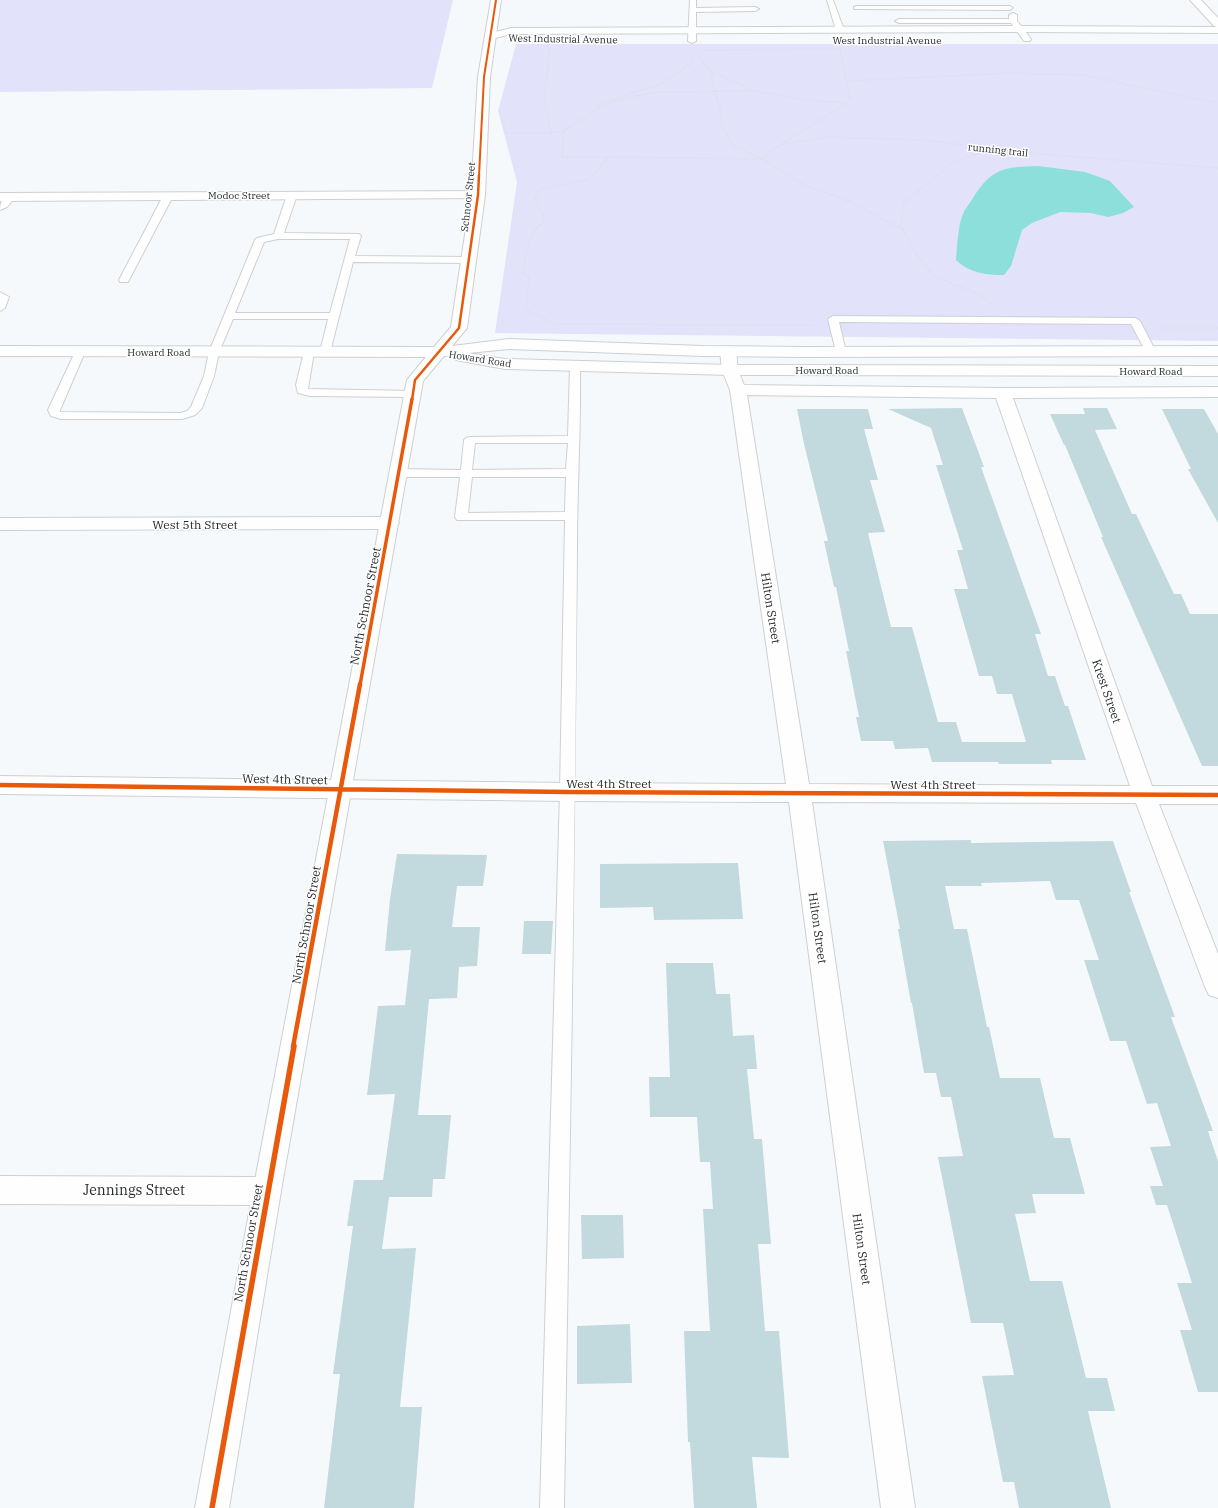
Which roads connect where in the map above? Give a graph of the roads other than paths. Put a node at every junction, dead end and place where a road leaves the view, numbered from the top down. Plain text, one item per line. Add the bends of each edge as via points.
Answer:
1 (496, 0) edge
2 (693, 0) edge
3 (830, 0) edge
4 (888, 0) edge
5 (1005, 0) edge
6 (1195, 0) edge
7 (856, 8) dead end
8 (892, 8) junction
9 (1010, 8) junction
10 (754, 9) dead end
11 (694, 10) junction
12 (899, 21) junction
13 (1218, 24) edge
14 (1016, 25) junction
15 (840, 30) junction
16 (908, 30) junction
17 (1218, 30) edge
18 (491, 36) junction
19 (693, 40) junction
20 (862, 40) dead end
21 (1027, 40) junction
22 (1218, 40) edge
23 (745, 41) dead end
24 (292, 195) junction
25 (478, 195) junction
26 (168, 196) junction
27 (5, 197) edge
28 (0, 207) edge
29 (278, 236) junction
30 (349, 259) junction
31 (469, 260) junction
32 (124, 280) dead end
33 (0, 295) edge
34 (0, 308) edge
35 (228, 316) junction
36 (334, 316) junction
37 (0, 351) edge
38 (1218, 351) edge
39 (80, 352) junction
40 (214, 352) junction
41 (309, 352) junction
42 (325, 352) junction
43 (437, 352) junction
44 (841, 352) junction
45 (1145, 352) junction
46 (575, 366) junction
47 (732, 370) junction
48 (1032, 371) junction
49 (1218, 371) edge
50 (1218, 392) edge
51 (1003, 393) junction
52 (413, 394) junction
53 (574, 439) junction
54 (399, 473) junction
55 (572, 473) junction
56 (466, 474) junction
57 (571, 516) junction
58 (390, 523) junction
59 (0, 524) edge
60 (0, 785) edge
61 (341, 790) junction
62 (568, 792) junction
63 (799, 793) junction
64 (1144, 795) junction
65 (1218, 795) edge
66 (1218, 987) edge
67 (0, 1190) edge
68 (267, 1191) junction
69 (212, 1508) edge
70 (552, 1508) edge
71 (898, 1508) edge

1 - 18 street, Schnoor Street
2 - 11 lane
3 - 15 lane
4 - 8 lane
5 - 9 lane
6 - 13 street
7 - 8 lane
8 - 9 lane
8 - 12 lane
9 - 14 lane
10 - 11 lane
11 - 19 lane
12 - 14 lane
12 - 16 lane
14 - 16 street, West Industrial Avenue
14 - 17 street, West Industrial Avenue
14 - 21 lane
15 - 16 street, West Industrial Avenue
15 - 19 street, West Industrial Avenue
18 - 19 street, West Industrial Avenue via 510,40
18 - 25 street, Schnoor Street via 484,77
19 - 23 street, West Industrial Avenue
20 - 21 street, West Industrial Avenue
21 - 22 street, West Industrial Avenue
24 - 25 street, Modoc Street
24 - 26 street, Modoc Street
24 - 29 lane
25 - 31 street, Schnoor Street
26 - 27 street, Modoc Street
26 - 32 lane
27 - 28 lane via 4,205
29 - 30 lane via 356,236
29 - 35 lane via 260,240
30 - 31 lane
30 - 36 lane
31 - 43 street, Schnoor Street via 459,328
33 - 34 lane via 4,297
35 - 36 lane
35 - 40 lane
36 - 42 lane
37 - 39 street, Howard Road
38 - 45 street, Howard Road
39 - 40 street, Howard Road
39 - 40 lane via 54,410 55,414 182,416 191,413 196,408 209,376
40 - 41 street, Howard Road
41 - 42 street, Howard Road
41 - 52 lane via 302,391 310,394
42 - 43 street, Howard Road
43 - 46 street, Howard Road via 505,364
43 - 47 street, Howard Road via 509,344
43 - 52 street, North Schnoor Street via 415,380
44 - 45 street, Howard Road
44 - 45 lane via 833,319 1134,321
44 - 47 street, Howard Road
45 - 48 street via 1132,359 1075,362
46 - 47 street, Howard Road
46 - 53 lane
47 - 48 street, Howard Road
47 - 51 street
47 - 63 street, Hilton Street
48 - 49 street, Howard Road
50 - 51 street
51 - 64 street, Krest Street
52 - 54 street, North Schnoor Street
53 - 55 lane
53 - 56 lane via 470,440
54 - 56 lane
54 - 58 street, North Schnoor Street
55 - 56 lane
55 - 57 lane
56 - 57 lane via 461,517
57 - 62 lane
58 - 59 street, West 5th Street
58 - 61 street, North Schnoor Street
60 - 61 street, West 4th Street
61 - 62 street, West 4th Street
61 - 68 street, North Schnoor Street
62 - 63 street, West 4th Street
62 - 70 lane
63 - 64 street, West 4th Street
63 - 71 street, Hilton Street
64 - 65 street, West 4th Street
64 - 66 street, Krest Street
67 - 68 street, Jennings Street
68 - 69 street, North Schnoor Street

